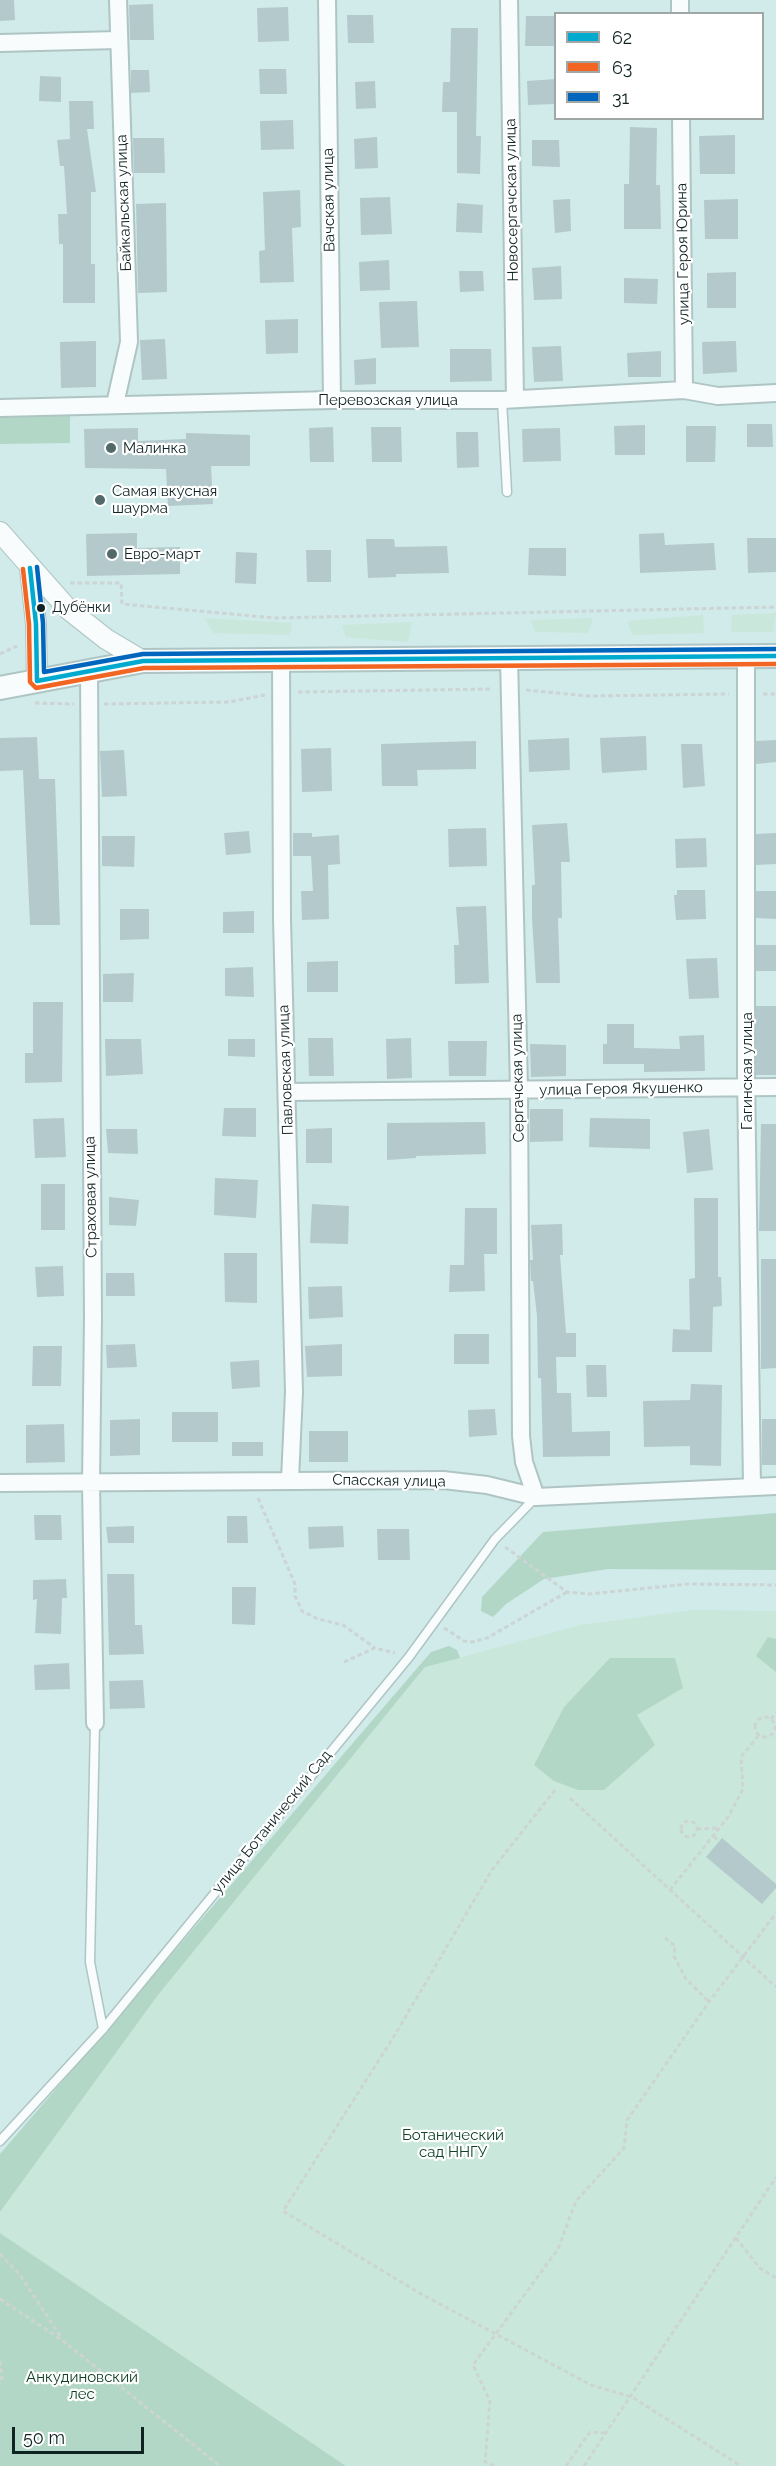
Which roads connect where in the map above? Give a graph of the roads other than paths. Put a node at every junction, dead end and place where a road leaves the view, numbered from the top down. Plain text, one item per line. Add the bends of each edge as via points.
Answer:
1 (118, 0) edge
2 (327, 0) edge
3 (509, 0) edge
4 (118, 40) junction
5 (0, 43) edge
6 (681, 120) edge
7 (684, 390) junction
8 (776, 393) edge
9 (509, 399) junction
10 (332, 400) junction
11 (116, 404) junction
12 (0, 408) edge
13 (507, 492) dead end
14 (0, 532) edge
15 (30, 568) junction
16 (746, 656) junction
17 (776, 656) edge
18 (510, 657) junction
19 (281, 660) junction
20 (142, 661) junction
21 (89, 672) junction
22 (37, 681) junction
23 (0, 688) edge
24 (746, 1087) junction
25 (776, 1087) edge
26 (519, 1090) junction
27 (287, 1092) junction
28 (290, 1480) junction
29 (0, 1483) edge
30 (91, 1484) junction
31 (752, 1486) junction
32 (776, 1486) edge
33 (536, 1497) junction
34 (95, 1723) joint
35 (103, 2029) junction
36 (0, 2141) edge

1 - 4 street, Байкальская улица
2 - 10 street, Вачская улица
3 - 9 street, Новосергачская улица
4 - 5 street
4 - 11 street, Байкальская улица via 129,342
6 - 7 street, улица Героя Юрина
7 - 8 street, Перевозская улица via 718,396
7 - 9 street, Перевозская улица
9 - 10 street, Перевозская улица
9 - 13 lane
10 - 11 street, Перевозская улица
11 - 12 street, Перевозская улица
14 - 15 street
15 - 20 street via 83,622
15 - 22 street
16 - 17 main road
16 - 18 main road
16 - 24 street, Гагинская улица
18 - 19 main road
18 - 26 street, Сергачская улица
19 - 20 main road
19 - 27 street, Павловская улица
20 - 21 main road
21 - 22 main road
21 - 30 street, Страховая улица
22 - 23 main road
24 - 25 street, улица Героя Якушенко
24 - 26 street, улица Героя Якушенко
24 - 31 street, Гагинская улица
26 - 27 street, улица Героя Якушенко
26 - 33 street, Сергачская улица via 521,1436 524,1462
27 - 28 street, Павловская улица via 294,1392
28 - 30 street, Спасская улица
28 - 33 street, Спасская улица via 443,1480
29 - 30 street, Спасская улица
30 - 34 street, Страховая улица
31 - 32 street, Спасская улица
31 - 33 street, Спасская улица
33 - 35 lane, улица Ботанический Сад via 495,1539 408,1657
34 - 35 lane via 90,1962
35 - 36 lane, улица Ботанический Сад

